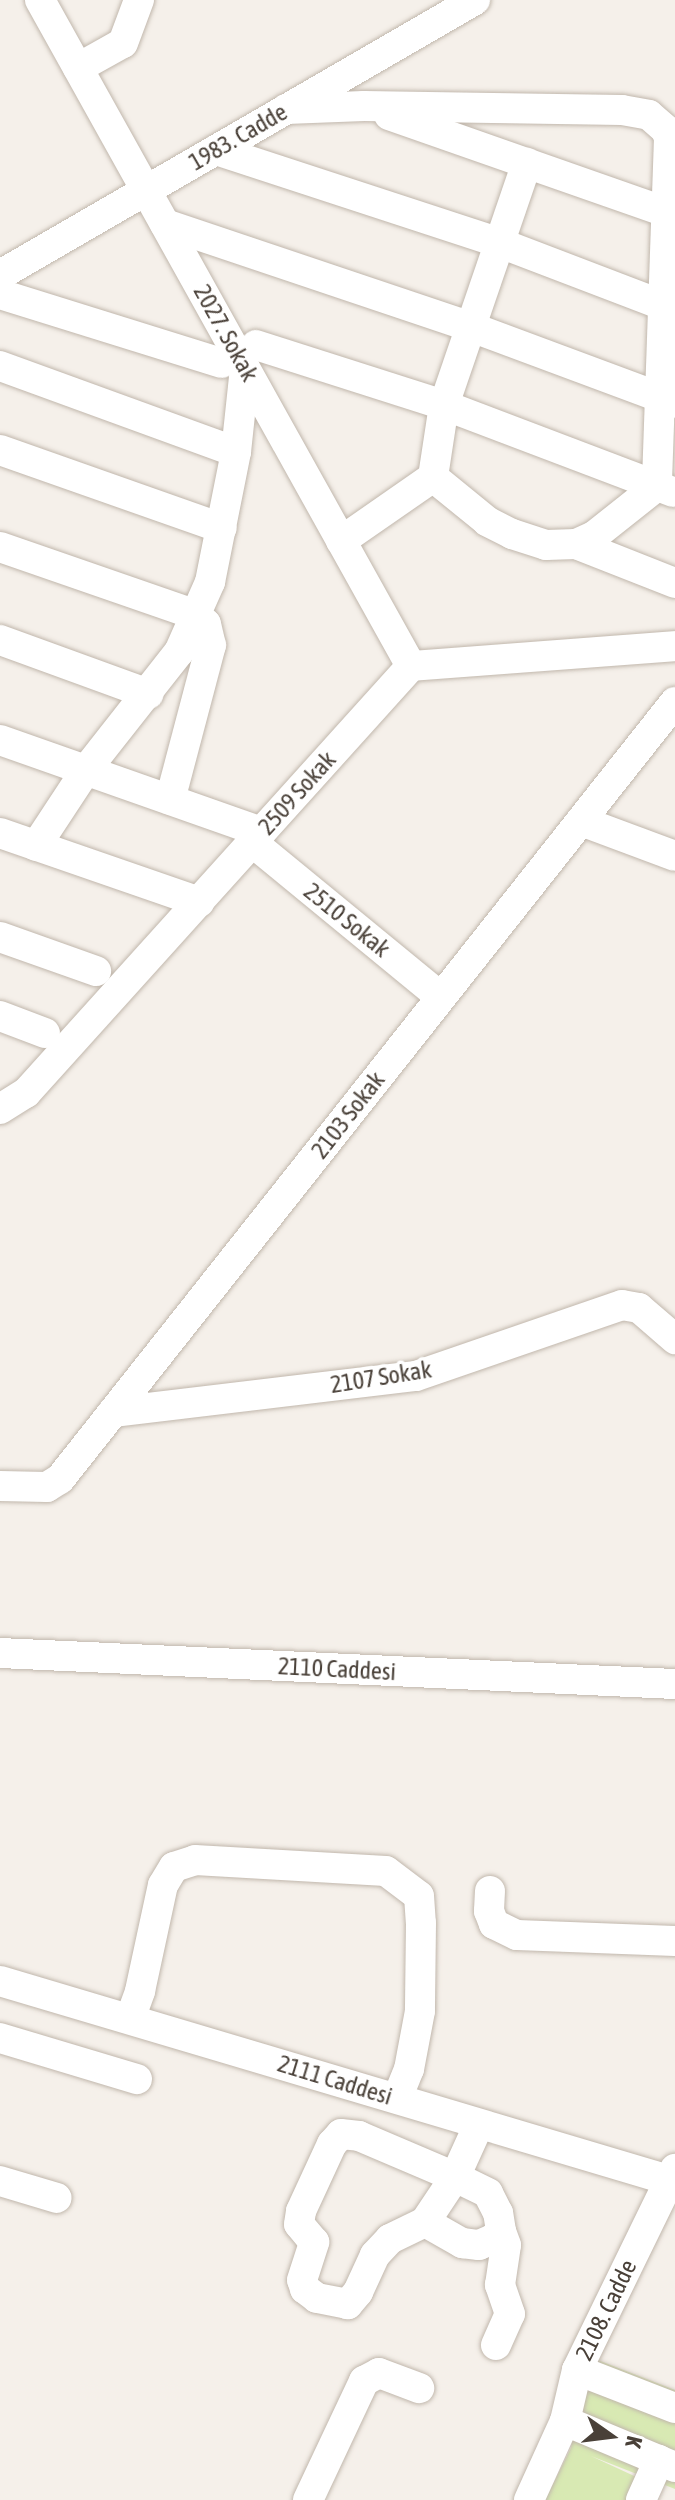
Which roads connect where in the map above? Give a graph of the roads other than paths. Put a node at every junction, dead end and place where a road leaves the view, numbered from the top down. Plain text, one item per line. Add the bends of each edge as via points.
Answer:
1 (40, 0) edge
2 (139, 0) edge
3 (475, 0) edge
4 (78, 68) junction
5 (364, 106) junction
6 (286, 109) junction
7 (216, 150) junction
8 (527, 163) junction
9 (146, 190) junction
10 (165, 224) junction
11 (669, 229) edge
12 (500, 243) junction
13 (0, 275) edge
14 (0, 294) edge
15 (669, 307) edge
16 (471, 327) junction
17 (241, 358) junction
18 (0, 366) edge
19 (668, 400) edge
20 (444, 405) junction
21 (0, 450) edge
22 (236, 452) junction
23 (433, 477) junction
24 (666, 490) edge
25 (222, 528) junction
26 (341, 541) junction
27 (576, 544) junction
28 (0, 547) edge
29 (675, 583) edge
30 (196, 615) junction
31 (0, 640) edge
32 (675, 646) edge
33 (411, 666) junction
34 (148, 694) junction
35 (675, 702) edge
36 (0, 740) edge
37 (86, 770) junction
38 (170, 800) junction
39 (581, 821) junction
40 (0, 833) edge
41 (257, 837) junction
42 (36, 846) junction
43 (675, 856) edge
44 (199, 902) junction
45 (0, 937) edge
46 (96, 971) dead end
47 (441, 997) junction
48 (0, 1016) edge
49 (45, 1033) dead end
50 (0, 1109) edge
51 (675, 1339) edge
52 (113, 1412) junction
53 (0, 1486) edge
54 (0, 1653) edge
55 (675, 1684) edge
56 (490, 1891) dead end
57 (675, 1941) edge
58 (0, 1981) edge
59 (130, 2019) junction
60 (0, 2038) edge
61 (137, 2079) dead end
62 (397, 2099) junction
63 (479, 2124) junction
64 (672, 2174) edge
65 (455, 2177) junction
66 (0, 2181) edge
67 (57, 2198) dead end
68 (425, 2222) junction
69 (501, 2231) junction
70 (496, 2345) dead end
71 (577, 2370) junction
72 (419, 2388) dead end
73 (675, 2408) edge
74 (565, 2421) junction
75 (667, 2464) edge
76 (308, 2500) edge
77 (529, 2500) edge
78 (641, 2500) edge

1 - 4 street, 2027. Sokak
2 - 4 street via 123,43
3 - 6 street, 1983. Cadde
4 - 9 street, 2027. Sokak
5 - 6 street
5 - 8 street
5 - 11 street via 622,110 649,115 669,138
6 - 7 street, 1983. Cadde
7 - 9 street, 1983. Cadde
7 - 12 street
8 - 11 street
8 - 12 street
9 - 10 street, 2027. Sokak
9 - 13 street, 1983. Cadde
10 - 16 street
10 - 17 street, 2027. Sokak
11 - 15 street
12 - 15 street
12 - 16 street
14 - 17 street
15 - 19 street
16 - 19 street
16 - 20 street
17 - 20 street
17 - 22 street
17 - 26 street, 2027. Sokak
18 - 22 street
19 - 24 street
20 - 23 street
20 - 24 street
21 - 25 street
22 - 25 street
23 - 26 street
23 - 27 street via 487,521 512,534 546,545
24 - 27 street
25 - 30 street
26 - 33 street, 2027. Sokak
27 - 29 street
28 - 30 street
30 - 34 street via 179,652
30 - 38 street via 210,632 211,645
31 - 34 street
32 - 33 street
33 - 41 street, 2509 Sokak
34 - 37 street
35 - 39 street, 2103 Sokak
36 - 37 street, 2510 Sokak
37 - 38 street, 2510 Sokak
37 - 42 street
38 - 41 street, 2510 Sokak
39 - 43 street
39 - 47 street, 2103 Sokak
40 - 42 street
41 - 44 street, 2509 Sokak
41 - 47 street, 2510 Sokak
42 - 44 street
44 - 50 street, 2509 Sokak via 26,1093
45 - 46 street
47 - 52 street, 2103 Sokak
48 - 49 street
51 - 52 street, 2107 Sokak via 639,1308 622,1305 416,1376
52 - 53 street, 2103 Sokak via 54,1484
54 - 55 street, 2110 Caddesi
56 - 57 street via 489,1911 494,1924 505,1931
58 - 59 street, 2111 Caddesi
59 - 62 street, 2111 Caddesi
59 - 62 street via 163,1885 174,1867 195,1860 386,1871 419,1896 421,1923 420,2011 409,2069
60 - 61 street
62 - 63 street, 2111 Caddesi
63 - 64 street, 2111 Caddesi
63 - 65 street
64 - 71 street, 2108. Cadde
65 - 68 street
65 - 68 street via 359,2136 341,2134 301,2211 299,2224 314,2242 302,2280 305,2289 317,2298 348,2304 390,2239
65 - 69 street via 488,2193
66 - 67 street
68 - 69 street via 462,2243 479,2245
69 - 70 street via 506,2245 500,2285 510,2314
71 - 73 street
71 - 74 street, 2108. Cadde
72 - 76 street via 379,2373 370,2375
74 - 75 street
74 - 77 street, 2108. Cadde
75 - 78 street

